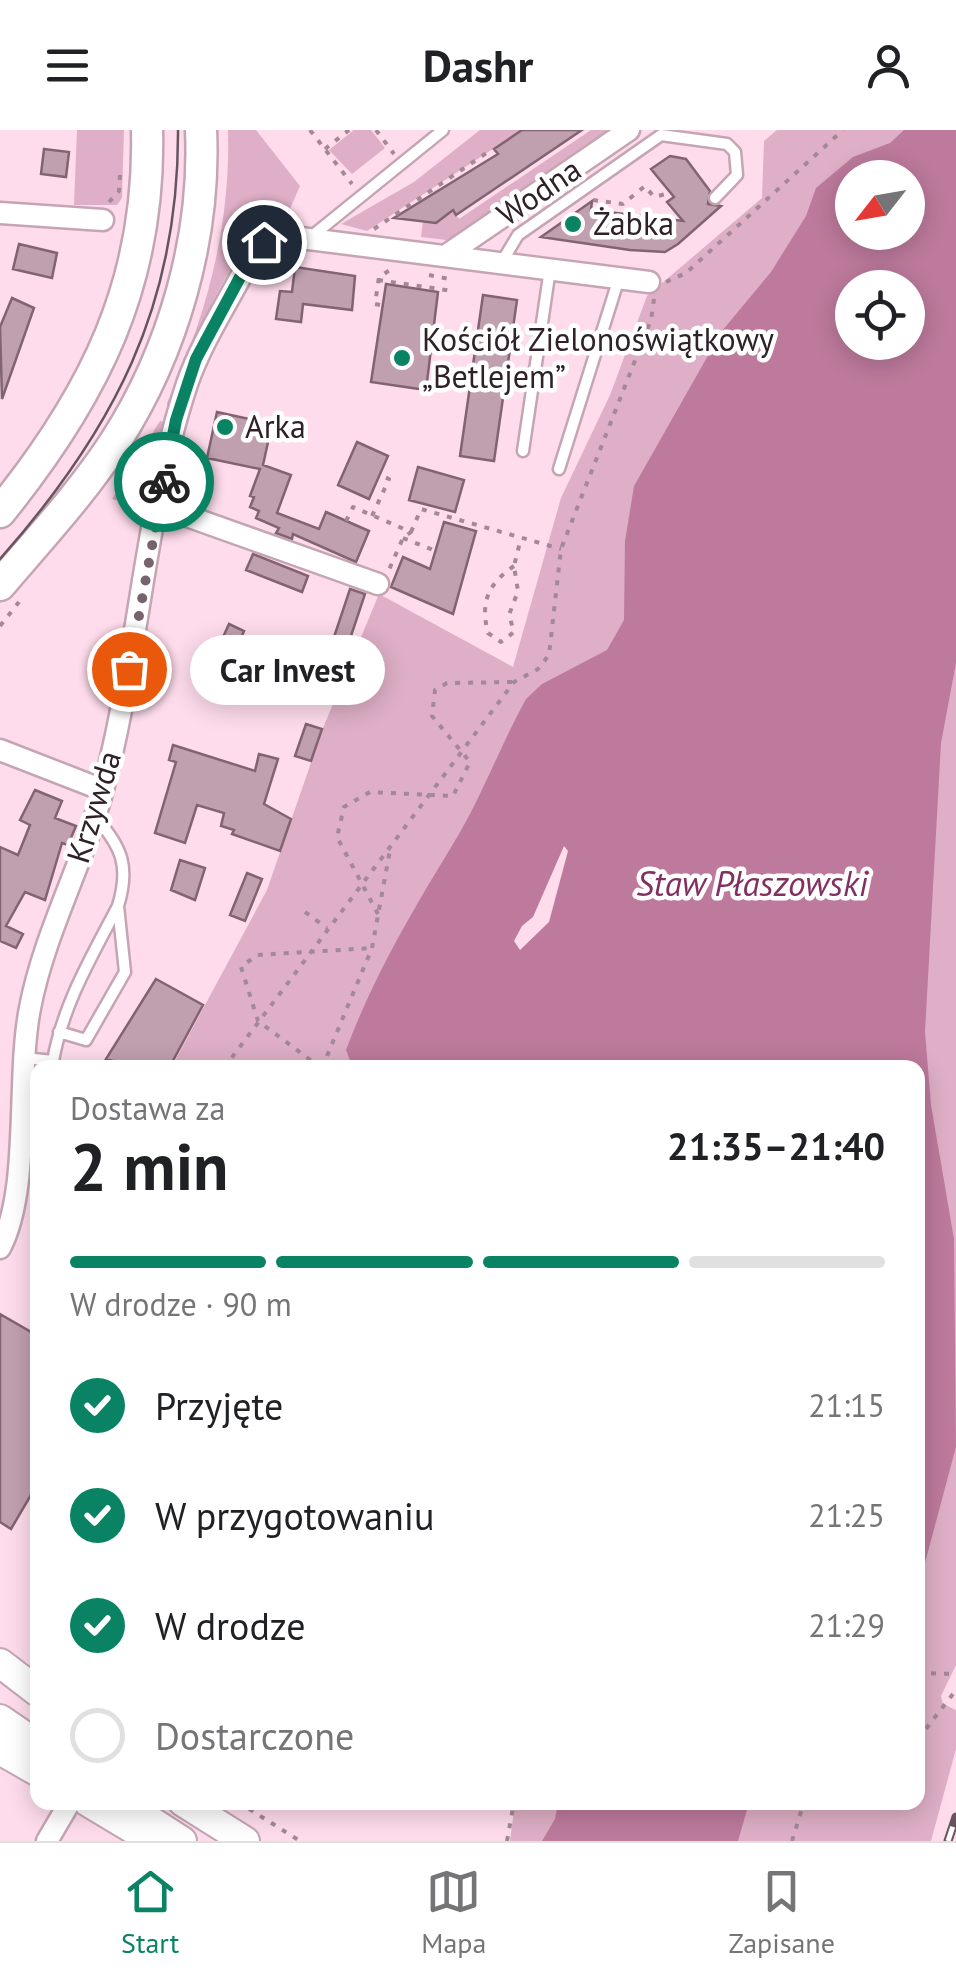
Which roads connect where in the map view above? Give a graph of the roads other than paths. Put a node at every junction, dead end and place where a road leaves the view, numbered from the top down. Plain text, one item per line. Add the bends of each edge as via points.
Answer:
1 (147, 130) edge
2 (201, 130) edge
3 (443, 130) edge
4 (629, 130) edge
5 (715, 198) dead end
6 (0, 213) edge
7 (103, 215) road end
8 (310, 238) junction
9 (448, 254) junction
10 (503, 260) junction
11 (550, 268) junction
12 (619, 278) junction
13 (650, 282) road end
14 (524, 451) dead end
15 (559, 469) dead end
16 (159, 506) junction
17 (0, 512) edge
18 (383, 578) road end
19 (0, 585) edge
20 (0, 750) edge
21 (103, 790) junction
22 (96, 817) junction
23 (118, 906) junction
24 (59, 1032) junction
25 (23, 1058) junction
26 (0, 1248) edge
27 (0, 1663) edge
28 (0, 1685) edge
29 (30, 1686) edge
30 (30, 1706) edge
31 (0, 1720) edge
32 (30, 1741) edge
33 (0, 1750) edge
34 (30, 1767) edge
35 (65, 1810) edge
36 (101, 1810) edge
37 (134, 1810) edge
38 (196, 1810) edge
39 (47, 1841) edge
40 (153, 1841) edge
41 (182, 1841) edge
42 (245, 1841) edge

1 - 17 main road via 140,242 109,343 72,416
2 - 19 main road via 196,224 181,297 155,367 94,472
3 - 8 lane
4 - 9 street, Wodna
5 - 10 lane via 737,175 735,152 727,144 661,136 518,235
6 - 7 street
8 - 9 street, Wodna
8 - 16 street, Krzywda via 273,238 252,255 188,380
9 - 10 street, Wodna
10 - 11 street, Wodna
11 - 12 street, Wodna
11 - 14 lane
12 - 13 street, Wodna
12 - 15 lane
16 - 18 street
16 - 21 street, Krzywda
20 - 21 street
21 - 22 street, Krzywda
22 - 23 lane via 124,855
22 - 25 street, Krzywda via 36,981
23 - 24 lane
23 - 24 lane via 125,972 86,1040
24 - 25 lane via 53,1060
25 - 26 street, Krzywda via 14,1214
27 - 29 main road
28 - 30 main road
31 - 32 main road
33 - 34 main road
35 - 39 street
36 - 40 main road
37 - 41 main road
38 - 42 main road

